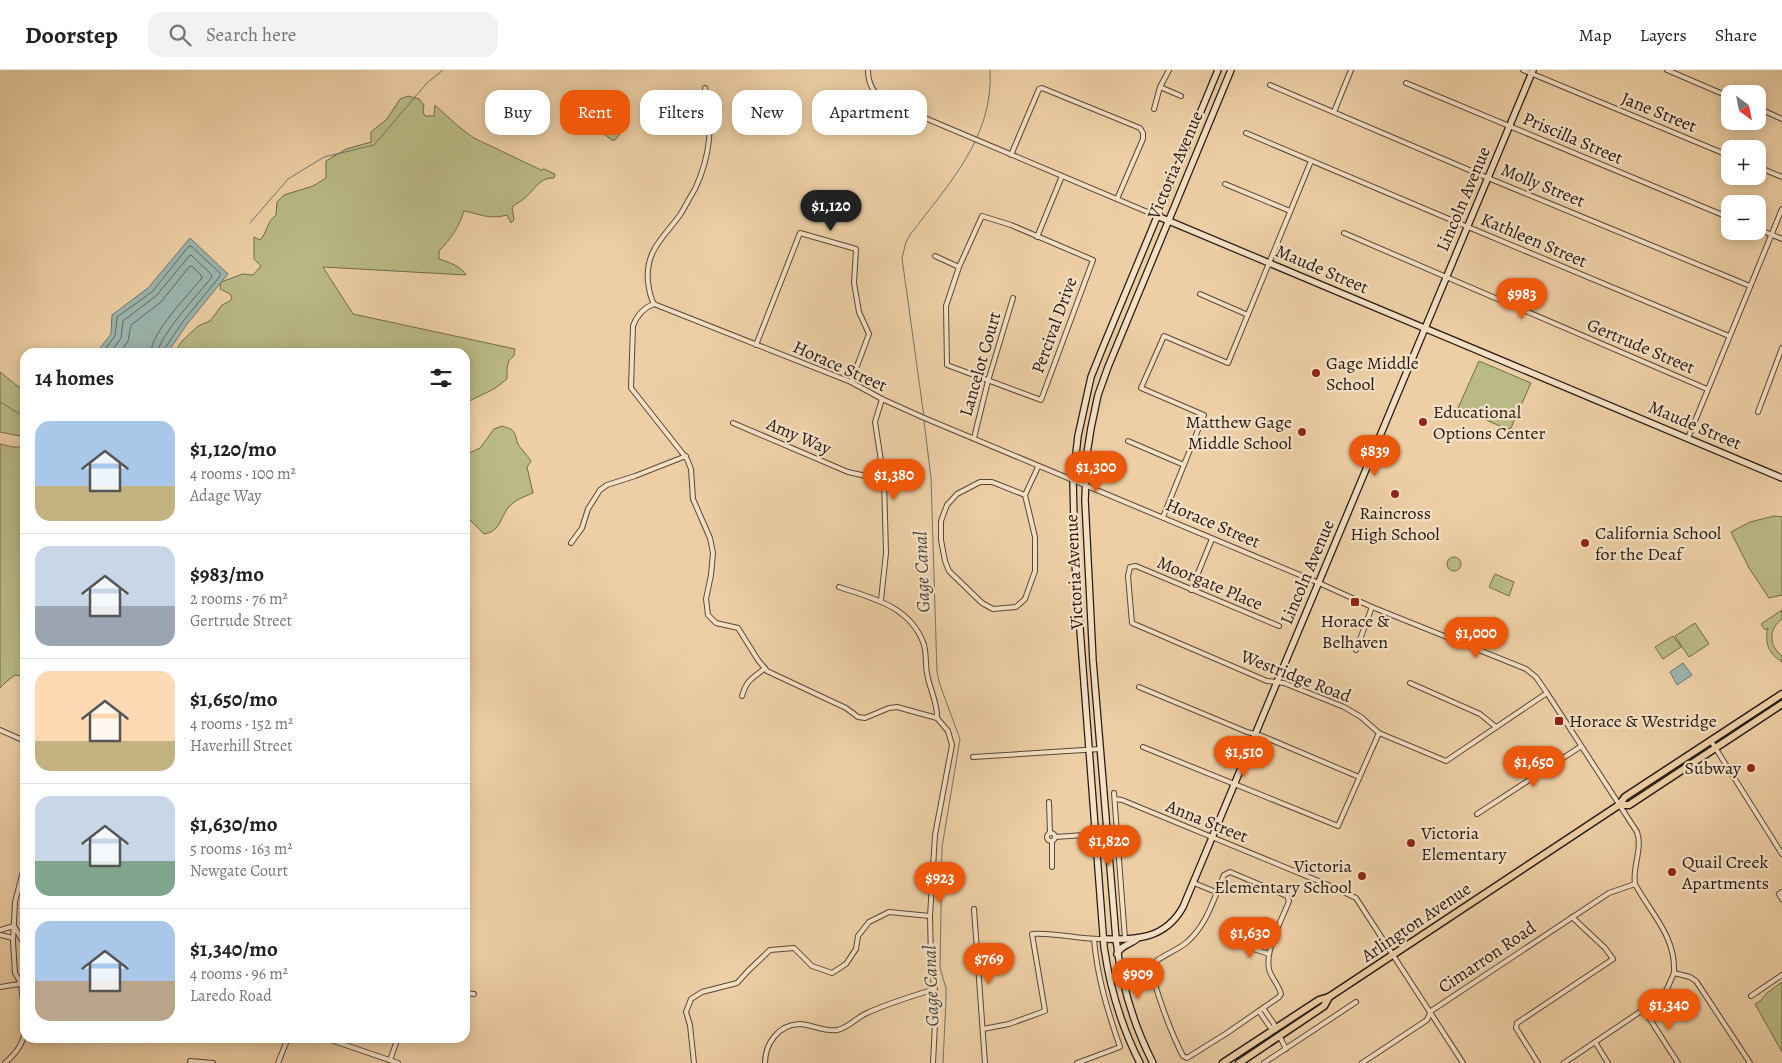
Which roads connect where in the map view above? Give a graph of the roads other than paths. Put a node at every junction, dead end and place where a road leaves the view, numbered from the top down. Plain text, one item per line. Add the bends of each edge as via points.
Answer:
1 (868, 70) edge
2 (1169, 70) edge
3 (1218, 70) edge
4 (1231, 70) edge
5 (1351, 70) edge
6 (1523, 70) edge
7 (1667, 70) edge
8 (1533, 72) edge
9 (1406, 84) dead end
10 (1270, 85) dead end
11 (1160, 87) junction
12 (705, 88) dead end
13 (1721, 93) edge
14 (1181, 96) dead end
15 (1154, 109) dead end
16 (1334, 112) junction
17 (1766, 112) edge
18 (1782, 119) edge
19 (1510, 126) junction
20 (1246, 133) dead end
21 (1721, 152) edge
22 (1011, 155) junction
23 (1311, 161) junction
24 (1766, 170) edge
25 (1062, 176) junction
26 (1782, 177) edge
27 (1488, 178) junction
28 (1225, 184) dead end
29 (1117, 199) junction
30 (1782, 209) edge
31 (1290, 211) junction
32 (1721, 214) edge
33 (1158, 216) junction
34 (1168, 220) junction
35 (1468, 227) junction
36 (1344, 233) dead end
37 (1766, 233) edge
38 (1771, 235) junction
39 (1037, 237) junction
40 (1782, 239) edge
41 (935, 256) dead end
42 (1269, 263) junction
43 (959, 267) junction
44 (1447, 278) junction
45 (1750, 286) junction
46 (1200, 294) dead end
47 (650, 297) junction
48 (1013, 298) dead end
49 (654, 304) junction
50 (647, 306) junction
51 (1248, 315) junction
52 (1426, 328) junction
53 (1729, 336) junction
54 (756, 345) junction
55 (1782, 348) edge
56 (988, 381) junction
57 (850, 382) junction
58 (1707, 389) junction
59 (882, 399) junction
60 (1758, 412) dead end
61 (733, 423) dead end
62 (974, 438) junction
63 (1688, 438) junction
64 (1128, 441) dead end
65 (686, 456) junction
66 (1184, 465) junction
67 (1038, 467) junction
68 (1782, 478) edge
69 (884, 480) junction
70 (1073, 480) junction
71 (1085, 485) junction
72 (1025, 495) junction
73 (1163, 517) junction
74 (1212, 539) junction
75 (571, 543) dead end
76 (1319, 583) junction
77 (839, 587) dead end
78 (1191, 590) junction
79 (881, 600) junction
80 (1372, 607) junction
81 (1132, 622) joint
82 (1279, 626) dead end
83 (1356, 650) dead end
84 (765, 668) junction
85 (1276, 682) junction
86 (1410, 683) dead end
87 (1139, 687) dead end
88 (1547, 693) junction
89 (1782, 694) edge
90 (742, 696) dead end
91 (1782, 704) edge
92 (937, 718) junction
93 (1496, 727) junction
94 (0, 730) edge
95 (1379, 733) junction
96 (1256, 734) junction
97 (20, 738) edge
98 (1711, 741) junction
99 (1143, 747) dead end
100 (1580, 747) junction
101 (1715, 748) junction
102 (1100, 749) junction
103 (1090, 750) junction
104 (973, 757) dead end
105 (1359, 777) junction
106 (1235, 785) junction
107 (1114, 793) dead end
108 (1115, 799) junction
109 (1049, 802) dead end
110 (1619, 805) junction
111 (1477, 814) dead end
112 (1095, 825) junction
113 (1050, 833) junction
114 (1084, 834) junction
115 (1055, 837) junction
116 (1212, 838) junction
117 (1052, 842) junction
118 (1097, 843) junction
119 (1782, 854) edge
120 (1052, 867) dead end
121 (20, 883) edge
122 (1194, 883) junction
123 (1635, 884) junction
124 (1216, 892) junction
125 (1780, 893) edge
126 (1782, 899) edge
127 (974, 909) dead end
128 (930, 916) junction
129 (1572, 918) junction
130 (14, 926) junction
131 (0, 930) edge
132 (0, 935) edge
133 (13, 938) junction
134 (20, 938) edge
135 (1138, 938) junction
136 (1104, 939) junction
137 (1125, 939) junction
138 (1094, 940) junction
139 (1116, 940) junction
140 (1238, 944) dead end
141 (1118, 954) junction
142 (1269, 954) junction
143 (1392, 955) junction
144 (1674, 973) junction
145 (1782, 975) edge
146 (20, 979) edge
147 (20, 984) edge
148 (0, 987) edge
149 (935, 988) junction
150 (470, 994) edge
151 (474, 994) dead end
152 (1751, 996) dead end
153 (1329, 997) junction
154 (1356, 1002) dead end
155 (1263, 1008) junction
156 (1644, 1010) junction
157 (1259, 1011) junction
158 (1431, 1011) junction
159 (983, 1029) junction
160 (1275, 1030) junction
161 (1279, 1037) junction
162 (1595, 1042) junction
163 (22, 1043) edge
164 (286, 1043) edge
165 (340, 1043) edge
166 (396, 1043) edge
167 (1286, 1049) junction
168 (390, 1060) junction
169 (190, 1061) dead end
170 (1086, 1061) edge
171 (5, 1063) edge
172 (213, 1063) edge
173 (278, 1063) edge
174 (398, 1063) edge
175 (694, 1063) edge
176 (765, 1063) edge
177 (933, 1063) edge
178 (985, 1063) edge
179 (1077, 1063) edge
180 (1140, 1063) edge
181 (1153, 1063) edge
182 (1223, 1063) edge
183 (1240, 1063) edge
184 (1264, 1063) edge
185 (1362, 1063) edge
186 (1464, 1063) edge
187 (1538, 1063) edge
188 (1564, 1063) edge
189 (1608, 1063) edge
190 (1678, 1063) edge
191 (1750, 1063) edge

1 - 22 street, Maude Street via 868,80 879,98
2 - 11 street
3 - 33 main road, Victoria Avenue
4 - 34 main road, Victoria Avenue
5 - 16 street
6 - 8 street, Jane Street
7 - 13 street
8 - 19 main road, Lincoln Avenue
8 - 21 street, Jane Street
9 - 19 street, Priscilla Street
10 - 16 street, Molly Street
11 - 14 street
11 - 15 street
12 - 47 street via 710,139 705,162 681,214 653,250 649,260
16 - 27 street, Molly Street
17 - 18 street
19 - 27 main road, Lincoln Avenue
19 - 32 street, Priscilla Street
20 - 23 street, Kathleen Street
22 - 25 street, Maude Street
22 - 29 street via 1042,88 1140,128 1144,133 1143,139
23 - 31 street
23 - 35 street, Kathleen Street
24 - 26 street
25 - 29 street, Maude Street
25 - 39 street
27 - 35 main road, Lincoln Avenue
27 - 45 street, Molly Street
28 - 31 street
29 - 33 street, Maude Street
30 - 38 street
31 - 42 street
33 - 34 main road, Maude Street
33 - 70 main road, Victoria Avenue via 1091,377 1078,436
34 - 42 main road, Maude Street
34 - 71 main road, Victoria Avenue via 1098,394 1088,444
35 - 44 main road, Lincoln Avenue
35 - 53 street, Kathleen Street
36 - 44 street, Gertrude Street
37 - 38 street
38 - 40 street
38 - 45 street
39 - 43 street via 982,216
39 - 56 street, Percival Drive via 1093,260 1041,400
41 - 43 street
42 - 51 street
42 - 52 main road, Maude Street
43 - 56 street via 946,306 947,365
44 - 52 main road, Lincoln Avenue
44 - 58 street, Gertrude Street
45 - 53 street
46 - 51 street
47 - 49 street
47 - 50 street via 645,303
48 - 56 street, Lancelot Court
49 - 50 street
49 - 54 street, Horace Street
50 - 65 street via 633,326 631,388
51 - 66 street via 1228,363 1164,336 1141,388 1204,415
52 - 63 main road, Maude Street
52 - 76 main road, Lincoln Avenue
53 - 58 street
54 - 57 street, Horace Street
54 - 57 street via 800,233 856,250 854,282 859,312 869,334
55 - 60 street
56 - 62 street, Lancelot Court
57 - 59 street, Horace Street
58 - 63 street
59 - 62 street, Horace Street
59 - 69 street via 875,422
61 - 69 street, Amy Way via 848,472
62 - 67 street, Horace Street
63 - 68 main road, Maude Street
64 - 66 street
65 - 75 street via 600,490
65 - 84 street via 691,469 693,499 714,553 705,604 708,615 716,623 738,628
66 - 73 street
67 - 70 street, Horace Street
67 - 72 street
69 - 79 street via 886,553
70 - 71 street, Horace Street
70 - 103 main road, Victoria Avenue via 1075,563
71 - 73 street, Horace Street
71 - 102 main road, Victoria Avenue
72 - 72 street via 992,482 980,482 957,494 947,505 941,521 941,540 949,571 982,603 994,609 1016,607 1025,599 1035,571 1035,537
73 - 74 street, Horace Street
74 - 76 street, Horace Street
74 - 78 street
76 - 80 street, Horace Street
76 - 85 main road, Lincoln Avenue
77 - 79 street
78 - 81 street, Moorgate Place via 1136,566 1130,567
78 - 82 street, Moorgate Place
79 - 92 street via 902,613 924,643
80 - 83 street
80 - 88 street, Horace Street via 1526,669
81 - 85 street, Westridge Road via 1267,682
84 - 90 street via 746,685
84 - 92 street via 858,717 870,717 897,707
85 - 95 street, Westridge Road via 1344,707
85 - 96 main road, Lincoln Avenue
86 - 93 street via 1480,714
87 - 96 street
88 - 93 street, Westridge Road
88 - 100 street, Horace Street
89 - 98 main road, Arlington Avenue
91 - 101 main road, Arlington Avenue
92 - 128 street via 948,731 952,745 935,835
93 - 95 street, Westridge Road via 1446,761
94 - 97 street
95 - 105 street
96 - 105 street
96 - 106 main road, Lincoln Avenue
98 - 101 street
98 - 110 main road, Arlington Avenue via 1624,797
99 - 106 street
100 - 110 street, Horace Street
100 - 111 street
101 - 110 main road, Arlington Avenue via 1629,805
101 - 119 street
102 - 103 street
102 - 139 main road, Victoria Avenue
103 - 104 street
103 - 112 main road, Victoria Avenue
105 - 106 street via 1338,826
106 - 116 main road, Lincoln Avenue
107 - 108 street
108 - 116 street, Anna Street
108 - 137 street
109 - 113 street
110 - 123 street, Horace Street via 1640,841 1633,874
110 - 143 main road, Arlington Avenue
112 - 114 street
112 - 118 main road, Victoria Avenue
113 - 115 street
113 - 117 street via 1047,838
114 - 115 street
114 - 118 street
115 - 117 street
116 - 122 main road, Lincoln Avenue
116 - 143 street, Anna Street via 1356,898
117 - 120 street
118 - 136 main road, Victoria Avenue
121 - 130 street
122 - 124 street
122 - 135 main road, Lincoln Avenue via 1174,920 1157,933
123 - 129 street, Cimarron Road via 1609,893
123 - 144 street via 1670,941
124 - 142 street via 1224,875 1230,872 1287,896 1289,901
124 - 157 street via 1198,930 1178,950 1150,968 1161,1008 1183,1056 1187,1058
125 - 126 street
127 - 159 street
128 - 149 street
128 - 175 street via 889,912 869,922 858,936 856,949 846,964 832,973 812,966 794,948 770,950 738,983 707,990 691,1000 686,1012
129 - 158 street, Cimarron Road
129 - 187 street via 1613,959 1517,1023 1516,1028
130 - 131 street
130 - 133 street
130 - 134 street
132 - 133 street
133 - 146 street via 15,973
135 - 137 main road, Lincoln Avenue
135 - 141 main road via 1122,947
136 - 138 street, Lincoln Avenue
136 - 139 main road, Lincoln Avenue
136 - 180 main road, Victoria Avenue via 1117,1009
137 - 139 main road, Lincoln Avenue
138 - 159 street, Lincoln Avenue via 1032,934 1045,1011
138 - 170 street via 1100,981 1120,1047
139 - 141 main road, Victoria Avenue
140 - 142 street
141 - 181 main road, Victoria Avenue via 1131,1012
142 - 155 street via 1269,969 1281,994
143 - 153 main road, Arlington Avenue
143 - 158 street, Anna Street
144 - 156 street via 1667,989
144 - 191 street via 1696,981
145 - 152 street
147 - 148 street
149 - 176 street via 883,1006 836,1030 800,1024 790,1026 768,1044
149 - 177 street
150 - 151 street
153 - 160 main road, Arlington Avenue via 1319,1000
153 - 161 main road, Arlington Avenue via 1324,1006
154 - 167 street
155 - 157 street
155 - 160 street
156 - 162 street
156 - 190 street
157 - 160 street
158 - 185 street, Cimarron Road via 1427,1020
158 - 186 street, Anna Street
159 - 178 street
160 - 161 street
160 - 182 main road, Arlington Avenue
161 - 167 street
161 - 183 main road, Arlington Avenue
162 - 188 street
162 - 189 street
163 - 171 street
164 - 173 street
165 - 168 street
166 - 168 street
167 - 184 street
168 - 174 street
169 - 172 street
170 - 179 street

